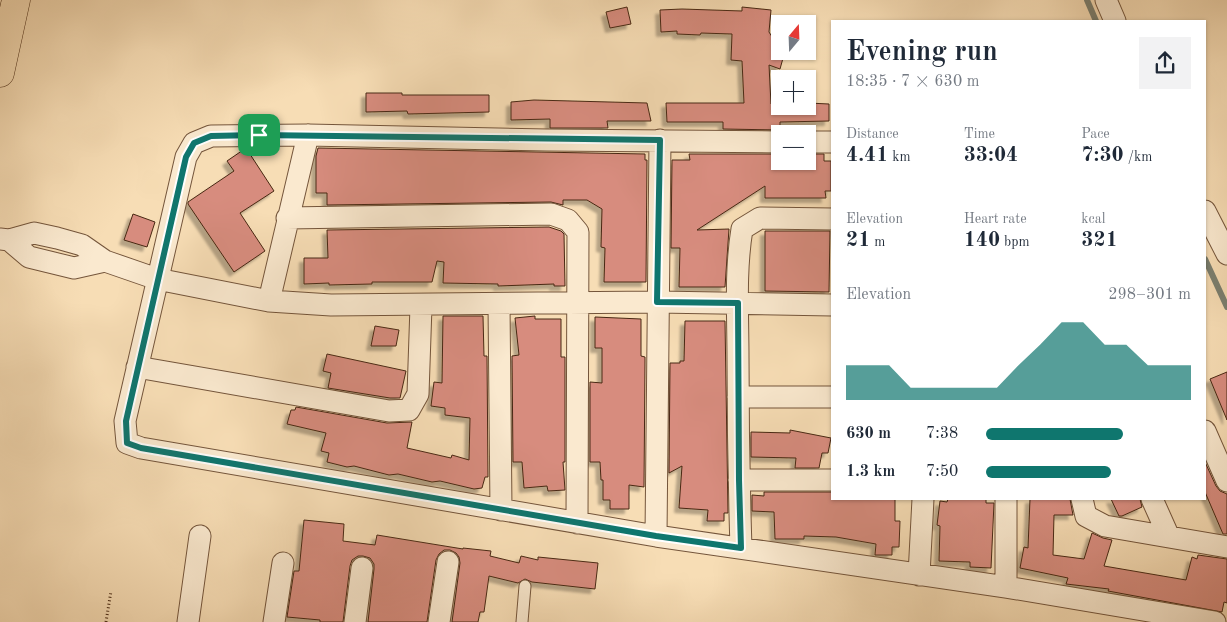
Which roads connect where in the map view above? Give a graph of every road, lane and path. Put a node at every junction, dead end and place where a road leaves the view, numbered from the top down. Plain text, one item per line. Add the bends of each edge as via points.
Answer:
1 (16, 0) edge
2 (1106, 0) edge
3 (1115, 20) edge
4 (0, 73) edge
5 (308, 135) junction
6 (660, 140) junction
7 (771, 142) edge
8 (816, 142) edge
9 (831, 142) edge
10 (1206, 213) edge
11 (288, 218) junction
12 (831, 219) edge
13 (4, 239) edge
14 (1227, 254) edge
15 (157, 278) junction
16 (269, 301) junction
17 (657, 302) junction
18 (579, 303) junction
19 (738, 303) junction
20 (499, 304) junction
21 (831, 304) edge
22 (421, 306) junction
23 (137, 367) junction
24 (738, 397) junction
25 (831, 397) edge
26 (1206, 433) edge
27 (739, 480) junction
28 (831, 480) edge
29 (1227, 481) edge
30 (924, 500) edge
31 (1006, 500) edge
32 (1082, 500) edge
33 (1152, 500) edge
34 (500, 510) junction
35 (577, 523) junction
36 (200, 536) dead end
37 (656, 536) junction
38 (1169, 537) junction
39 (1227, 547) edge
40 (741, 548) junction
41 (448, 562) dead end
42 (284, 563) dead end
43 (362, 568) dead end
44 (919, 574) junction
45 (525, 586) dead end
46 (1006, 588) junction
47 (111, 591) dead end
48 (106, 622) edge
49 (188, 622) edge
50 (274, 622) edge
51 (355, 622) edge
52 (439, 622) edge
53 (522, 622) edge
54 (1215, 622) edge

1 - 4 highway
2 - 3 street
5 - 6 street
5 - 11 street
5 - 15 street via 211,136 194,143 186,157
6 - 7 street
6 - 17 street
8 - 9 street
10 - 14 street
11 - 16 street
11 - 18 street via 552,214 568,220 578,232
12 - 19 street via 760,218 742,229
13 - 15 street via 34,234 57,238 82,245 105,260
15 - 16 street
15 - 23 street
16 - 22 street
17 - 18 street
17 - 19 street
17 - 37 street
18 - 20 street
18 - 35 street
19 - 21 street
19 - 24 street
20 - 22 street
20 - 34 street
22 - 23 street via 418,394 408,410 389,411
23 - 34 street via 126,421 127,443
24 - 25 street
24 - 27 street
26 - 29 street
27 - 28 street
27 - 40 street
30 - 44 street
31 - 46 street
32 - 38 street via 1086,516 1105,526
33 - 38 street
34 - 35 street
35 - 37 street
36 - 49 street
37 - 40 street
38 - 39 street
40 - 44 street
41 - 52 street
42 - 50 street
43 - 51 street
44 - 46 street
45 - 53 lane
46 - 54 street
47 - 48 path

